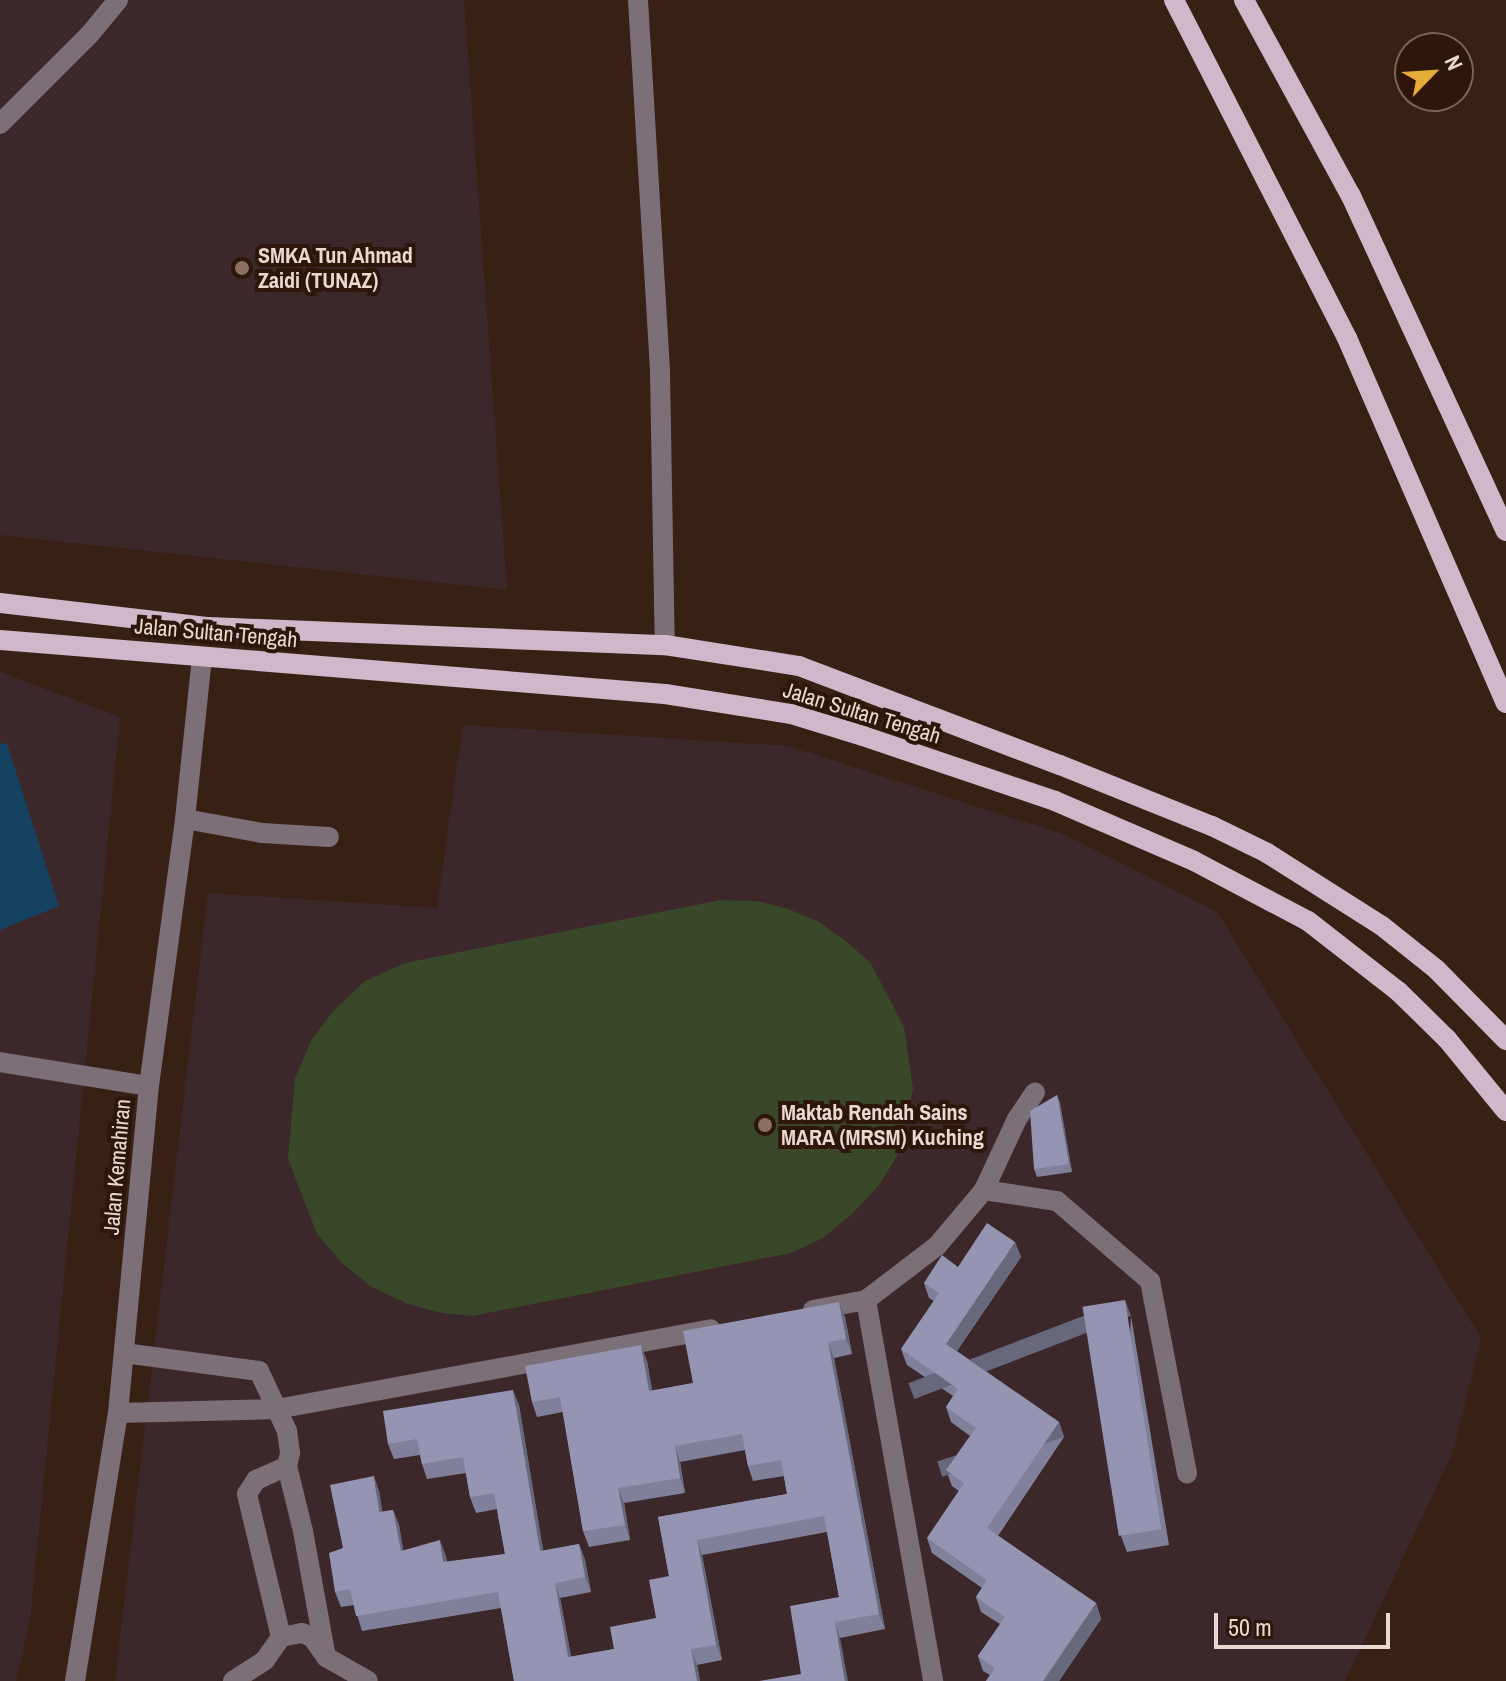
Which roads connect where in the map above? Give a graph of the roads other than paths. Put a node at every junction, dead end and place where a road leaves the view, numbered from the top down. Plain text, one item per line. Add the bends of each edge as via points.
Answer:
1 (118, 0) edge
2 (638, 0) edge
3 (1174, 0) edge
4 (1244, 0) edge
5 (0, 124) edge
6 (1506, 531) edge
7 (0, 603) edge
8 (0, 640) edge
9 (665, 645) junction
10 (202, 657) junction
11 (1506, 703) edge
12 (185, 819) junction
13 (329, 837) dead end
14 (1506, 1040) edge
15 (0, 1062) edge
16 (149, 1086) junction
17 (1035, 1092) dead end
18 (1506, 1111) edge
19 (984, 1190) junction
20 (866, 1300) junction
21 (790, 1314) edge
22 (730, 1325) edge
23 (124, 1353) junction
24 (277, 1409) junction
25 (118, 1413) junction
26 (287, 1466) junction
27 (1187, 1473) dead end
28 (281, 1637) junction
29 (326, 1657) junction
30 (75, 1681) edge
31 (233, 1681) edge
32 (368, 1681) edge
33 (933, 1681) edge

1 - 5 street
2 - 9 street via 660,372
3 - 11 main road via 1347,338
4 - 6 main road via 1351,196
7 - 9 main road, Jalan Sultan Tengah via 209,627
8 - 10 main road, Jalan Sultan Tengah
9 - 14 main road, Jalan Sultan Tengah via 811,670 1212,826 1305,875 1382,926 1436,969
10 - 12 street, Jalan Kemahiran
10 - 18 main road, Jalan Sultan Tengah via 665,694 791,714 1055,801 1194,861 1308,921 1398,991 1447,1039
12 - 13 street via 262,833
12 - 16 street, Jalan Kemahiran
15 - 16 street
16 - 23 street, Jalan Kemahiran
17 - 19 street
19 - 20 street via 937,1246
19 - 27 street via 1057,1201 1150,1281
20 - 21 street
20 - 33 street
22 - 24 street
23 - 24 street via 259,1371
23 - 25 street, Jalan Kemahiran
24 - 25 street
24 - 26 street via 287,1431
25 - 30 street, Jalan Kemahiran
26 - 28 street via 256,1480 247,1494
26 - 29 street
28 - 29 street via 312,1637
28 - 31 street via 265,1660
29 - 32 street

